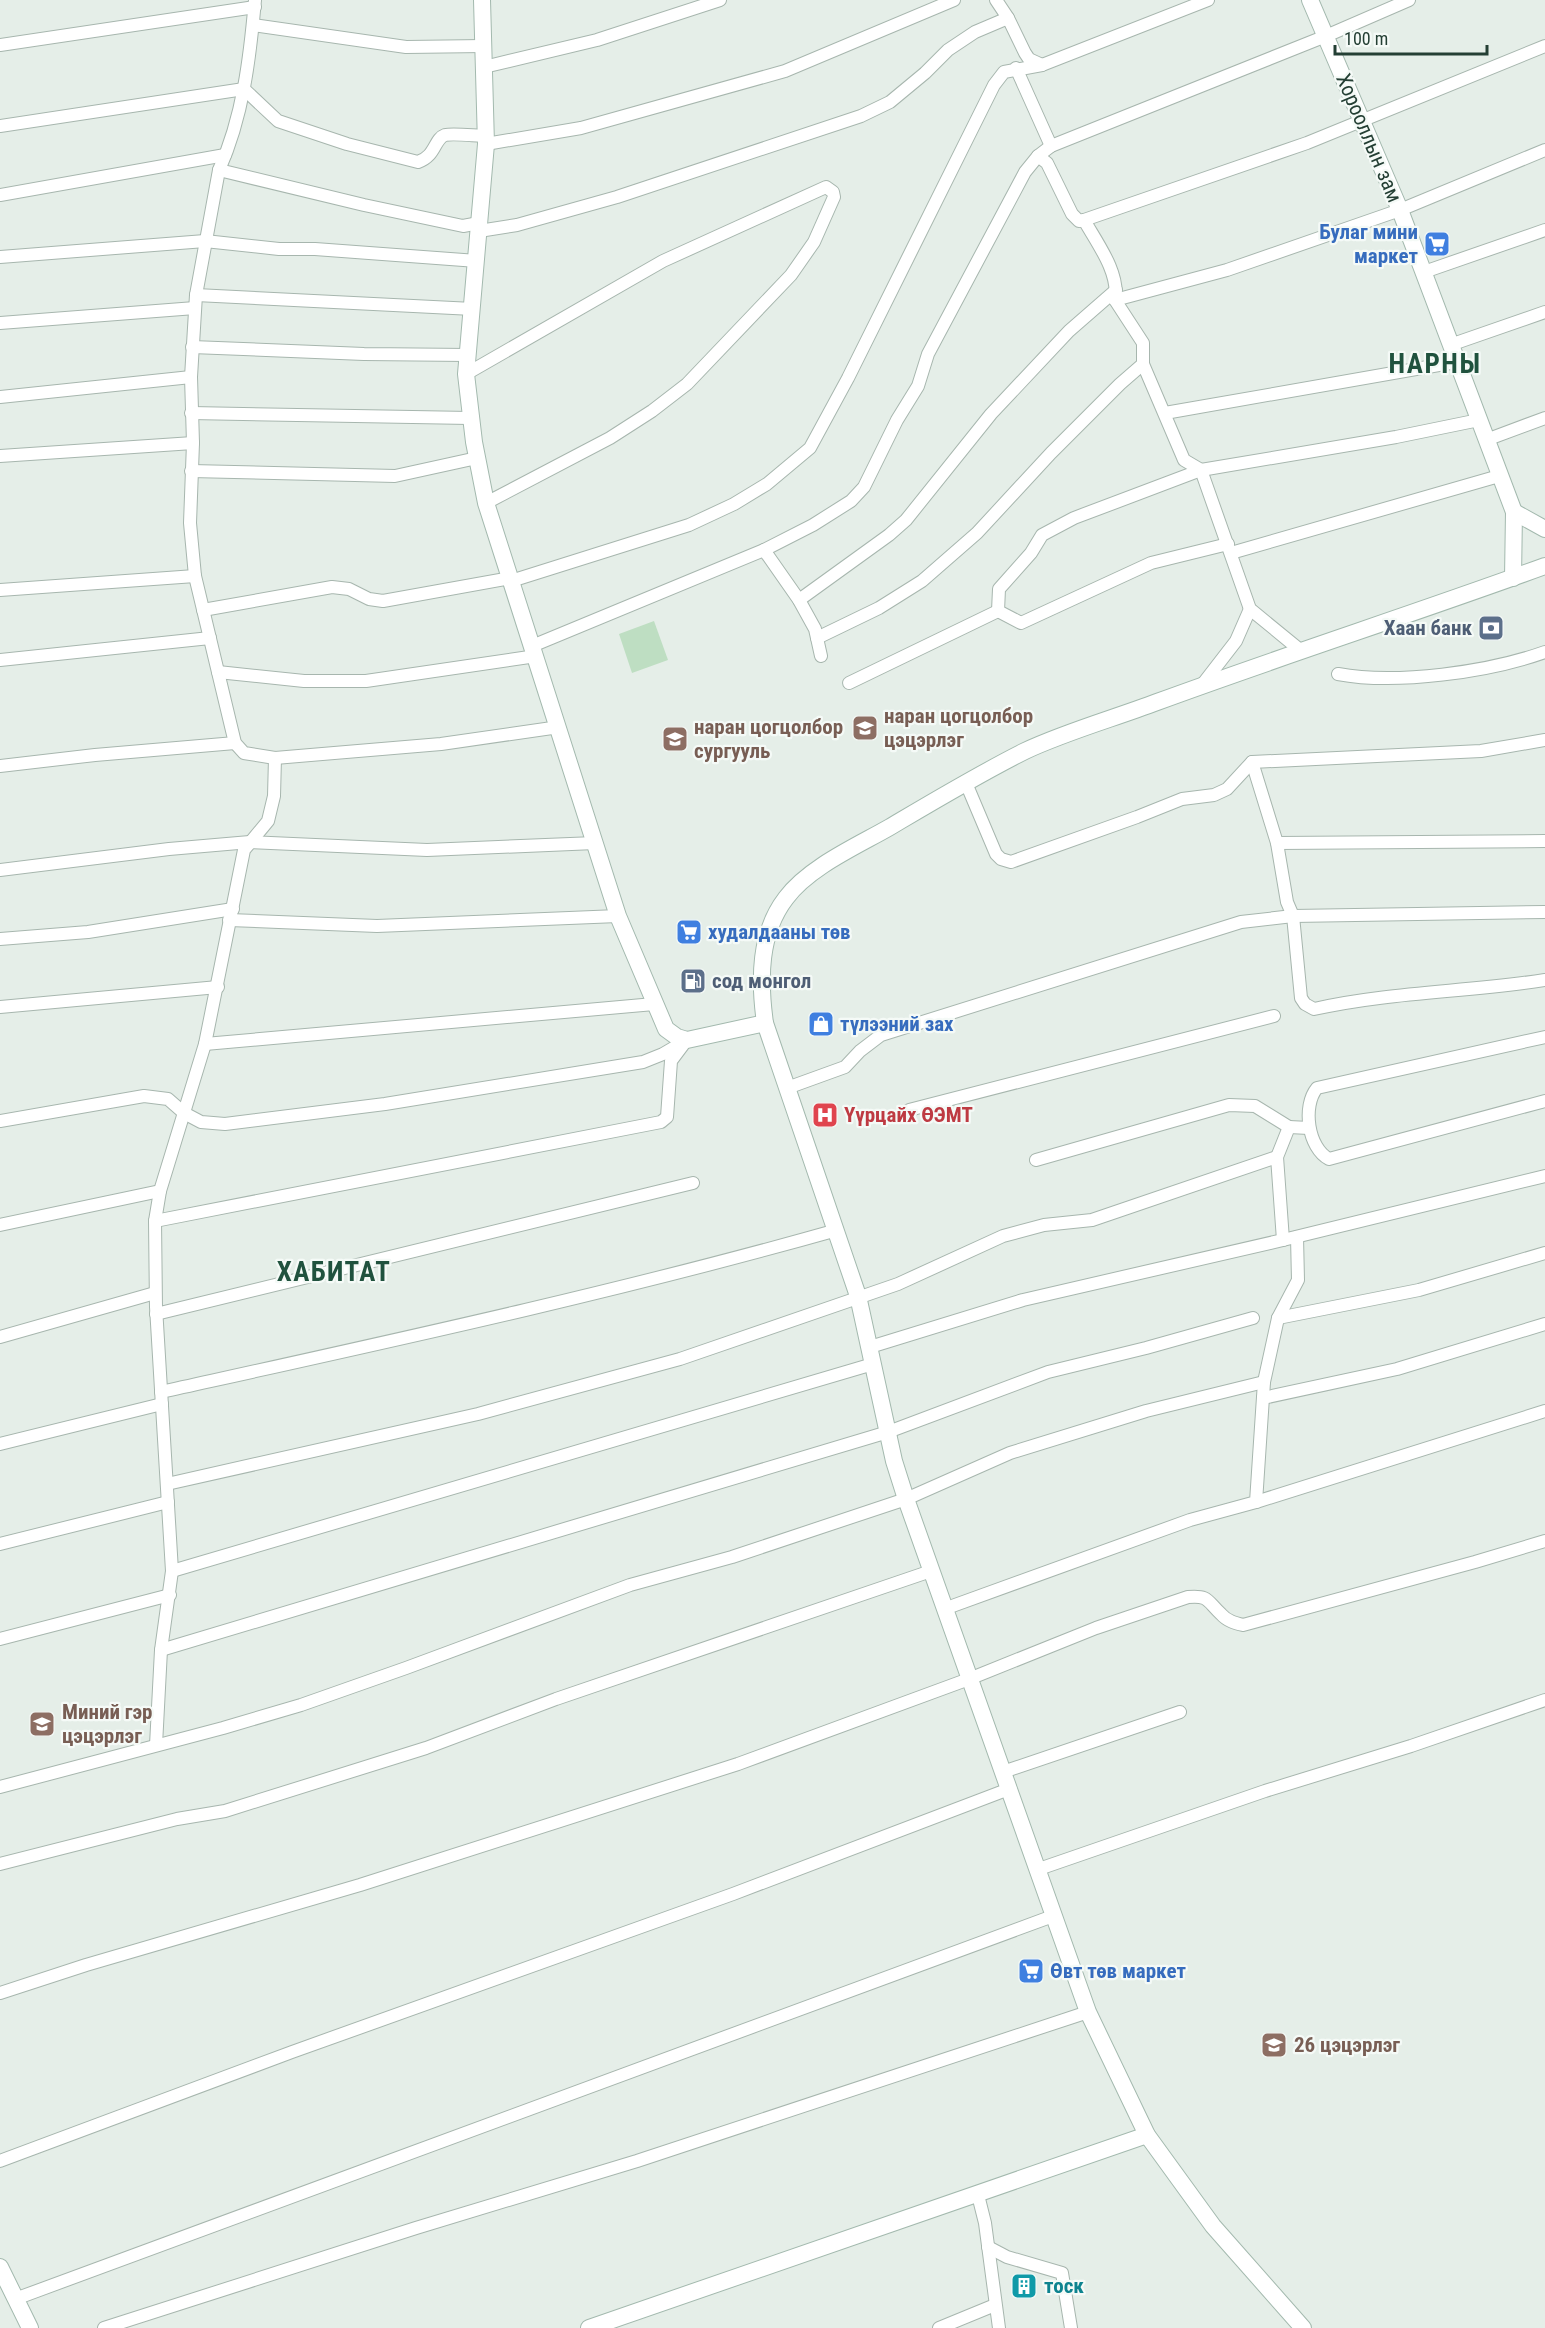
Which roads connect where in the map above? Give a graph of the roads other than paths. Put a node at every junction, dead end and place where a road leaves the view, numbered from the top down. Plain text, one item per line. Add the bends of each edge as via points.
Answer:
1 (483, 0) edge
2 (720, 0) edge
3 (954, 0) edge
4 (1208, 0) edge
5 (1310, 0) edge
6 (1409, 0) edge
7 (998, 1) edge
8 (255, 4) edge
9 (1008, 18) junction
10 (253, 25) junction
11 (1326, 36) junction
12 (0, 45) edge
13 (484, 46) junction
14 (1545, 46) edge
15 (1042, 65) junction
16 (484, 67) junction
17 (1016, 68) junction
18 (244, 89) junction
19 (1361, 121) junction
20 (0, 126) edge
21 (486, 140) junction
22 (1051, 146) junction
23 (1545, 150) edge
24 (225, 155) junction
25 (1038, 156) junction
26 (219, 170) junction
27 (0, 195) edge
28 (1400, 210) junction
29 (1084, 220) junction
30 (479, 227) junction
31 (1545, 230) edge
32 (205, 241) junction
33 (0, 257) edge
34 (477, 261) junction
35 (1424, 272) junction
36 (195, 294) junction
37 (1116, 295) junction
38 (195, 308) junction
39 (473, 309) junction
40 (1545, 312) edge
41 (0, 323) edge
42 (1450, 345) junction
43 (192, 347) junction
44 (468, 355) junction
45 (1456, 362) junction
46 (1143, 364) junction
47 (466, 374) junction
48 (191, 377) junction
49 (0, 397) edge
50 (1165, 412) junction
51 (191, 413) junction
52 (470, 418) junction
53 (1545, 418) edge
54 (1479, 420) junction
55 (1486, 440) junction
56 (193, 443) junction
57 (0, 456) edge
58 (477, 458) junction
59 (1201, 470) junction
60 (190, 471) junction
61 (1499, 476) junction
62 (486, 503) junction
63 (1514, 512) junction
64 (1545, 529) edge
65 (1230, 549) junction
66 (764, 550) junction
67 (1545, 566) edge
68 (195, 576) junction
69 (1513, 578) junction
70 (511, 580) junction
71 (0, 590) edge
72 (799, 600) junction
73 (1250, 609) junction
74 (203, 610) junction
75 (998, 611) junction
76 (210, 638) junction
77 (817, 638) junction
78 (1300, 650) junction
79 (534, 651) junction
80 (1545, 652) edge
81 (821, 656) dead end
82 (0, 660) edge
83 (218, 672) junction
84 (1338, 674) dead end
85 (849, 683) dead end
86 (1202, 685) junction
87 (559, 727) junction
88 (1545, 740) edge
89 (235, 743) junction
90 (275, 758) junction
91 (1252, 762) junction
92 (0, 766) edge
93 (966, 783) junction
94 (1545, 841) edge
95 (250, 842) junction
96 (595, 843) junction
97 (1277, 843) junction
98 (0, 870) edge
99 (1545, 912) edge
100 (231, 914) junction
101 (618, 916) junction
102 (1293, 916) junction
103 (0, 939) edge
104 (1545, 980) edge
105 (218, 987) junction
106 (654, 1004) junction
107 (0, 1007) edge
108 (1274, 1017) dead end
109 (765, 1023) junction
110 (1545, 1037) edge
111 (687, 1040) junction
112 (205, 1044) junction
113 (787, 1088) junction
114 (1545, 1101) edge
115 (909, 1110) dead end
116 (184, 1113) junction
117 (0, 1121) edge
118 (1289, 1127) junction
119 (1310, 1128) junction
120 (1277, 1157) junction
121 (1036, 1160) dead end
122 (1545, 1176) edge
123 (693, 1183) dead end
124 (160, 1191) junction
125 (155, 1221) junction
126 (0, 1225) edge
127 (837, 1230) junction
128 (1297, 1237) junction
129 (1283, 1240) junction
130 (1545, 1253) edge
131 (156, 1293) junction
132 (858, 1296) junction
133 (156, 1314) junction
134 (1253, 1318) dead end
135 (1278, 1318) junction
136 (1545, 1324) edge
137 (0, 1337) edge
138 (870, 1347) junction
139 (873, 1364) junction
140 (1264, 1382) junction
141 (161, 1398) junction
142 (1263, 1398) junction
143 (1545, 1412) edge
144 (888, 1432) junction
145 (0, 1444) edge
146 (166, 1484) junction
147 (906, 1499) junction
148 (168, 1502) junction
149 (1256, 1502) junction
150 (1545, 1541) edge
151 (0, 1545) edge
152 (172, 1571) junction
153 (931, 1571) junction
154 (170, 1595) junction
155 (944, 1609) junction
156 (0, 1639) edge
157 (161, 1650) junction
158 (969, 1680) junction
159 (1545, 1700) edge
160 (1180, 1712) dead end
161 (156, 1745) junction
162 (1003, 1772) junction
163 (0, 1786) edge
164 (1009, 1789) junction
165 (0, 1864) edge
166 (1036, 1870) junction
167 (1053, 1916) junction
168 (0, 1993) edge
169 (1088, 2012) junction
170 (1147, 2134) junction
171 (0, 2161) edge
172 (978, 2195) junction
173 (988, 2247) junction
174 (0, 2267) edge
175 (15, 2299) junction
176 (995, 2305) junction
177 (30, 2328) edge
178 (104, 2328) edge
179 (589, 2328) edge
180 (939, 2328) edge
181 (999, 2328) edge
182 (1071, 2328) edge
183 (1303, 2328) edge

1 - 13 street
2 - 16 street via 597,40
3 - 21 street via 784,71 581,128
4 - 15 street
5 - 11 street, Хорооллын зам
6 - 11 street
7 - 9 street
8 - 10 street
8 - 12 street
9 - 15 street via 1024,53
9 - 30 street via 975,32 948,50 890,102 861,116 616,197 517,225
10 - 13 street via 406,47
10 - 18 street
11 - 19 street, Хорооллын зам
11 - 22 street
13 - 16 street
14 - 19 street
15 - 17 street
16 - 21 street
17 - 22 street
17 - 70 street via 1004,72 994,85 810,448 767,484 689,525
18 - 20 street
18 - 21 street via 278,121 418,162 427,159 446,135
18 - 24 street
19 - 28 street, Хорооллын зам
19 - 29 street
21 - 30 street
22 - 25 street
23 - 28 street
24 - 26 street
24 - 27 street
25 - 29 street via 1047,163 1072,214
25 - 66 street via 1025,172 954,303 928,354 918,386 864,487 851,501 813,525
26 - 30 street via 364,205
26 - 32 street
28 - 35 street, Хорооллын зам
28 - 37 street via 1227,270
29 - 37 street via 1106,259
30 - 34 street
31 - 35 street
32 - 33 street
32 - 34 street
32 - 36 street
34 - 39 street
35 - 42 street, Хорооллын зам
36 - 38 street
36 - 39 street
37 - 46 street via 1143,344
37 - 72 street via 1069,331 991,414 906,520
38 - 41 street
38 - 43 street
39 - 44 street
40 - 42 street
42 - 45 street, Хорооллын зам
43 - 44 street
43 - 48 street
44 - 47 street
45 - 50 street
45 - 54 street, Хорооллын зам
46 - 50 street
46 - 77 street via 1059,445 977,533 922,581 879,608
47 - 52 street
47 - 62 street via 663,261 826,187 833,192 814,242 791,274 687,384 610,438
48 - 49 street
48 - 51 street
50 - 59 street via 1184,460
51 - 52 street
51 - 56 street
52 - 58 street
53 - 55 street
54 - 55 street, Хорооллын зам
54 - 59 street
55 - 61 street, Хорооллын зам
56 - 57 street
56 - 60 street
58 - 60 street via 395,476
58 - 62 street
59 - 65 street
59 - 75 street via 1074,518 1042,535 999,589
60 - 68 street
61 - 63 street, Хорооллын зам
61 - 65 street
62 - 70 street
63 - 64 street
63 - 69 street, Хорооллын зам
65 - 73 street
65 - 75 street via 1151,563 1021,623
66 - 72 street
66 - 79 street
67 - 69 street
68 - 71 street
68 - 74 street
69 - 78 street
70 - 74 street via 383,601 369,599 349,588 332,587
70 - 79 street
72 - 77 street
73 - 78 street
73 - 86 street via 1236,641
74 - 76 street
75 - 85 street
76 - 82 street
76 - 83 street
77 - 81 street
78 - 86 street
79 - 83 street via 366,681 304,681
79 - 87 street
80 - 84 street via 1495,667 1458,672 1365,679
83 - 89 street
86 - 93 street via 1027,750
87 - 90 street via 441,744
87 - 96 street
88 - 91 street via 1481,751
89 - 90 street via 244,753
89 - 92 street
90 - 95 street via 274,796 268,821
91 - 93 street via 1227,789 1214,795 1182,799 1011,861 996,854
91 - 97 street
93 - 109 street via 826,865 787,897 766,939 762,972
94 - 97 street
95 - 96 street via 427,850
95 - 98 street
95 - 100 street via 244,850
96 - 101 street
97 - 102 street
99 - 102 street
100 - 101 street via 377,926
100 - 103 street
100 - 105 street
101 - 106 street
102 - 104 street via 1300,998 1314,1010 1345,1002
102 - 113 street via 1241,922 881,1035 845,1067
105 - 107 street
105 - 112 street
106 - 111 street via 666,1029
106 - 112 street
108 - 115 street
109 - 111 street
109 - 113 street
110 - 119 street via 1317,1088 1311,1099
111 - 116 street via 644,1062 385,1104 225,1124 201,1122
111 - 125 street via 671,1061 667,1117 661,1122
112 - 116 street
113 - 127 street
114 - 119 street via 1329,1159 1318,1150
116 - 117 street via 168,1099 144,1096
116 - 124 street
118 - 119 street
118 - 120 street
118 - 121 street via 1255,1106 1229,1105
120 - 129 street
120 - 132 street via 1092,1220 1044,1225 1003,1236 898,1284
122 - 128 street
123 - 133 street
124 - 125 street
124 - 126 street
125 - 131 street
127 - 132 street
127 - 141 street
128 - 129 street
128 - 135 street via 1298,1280
129 - 138 street via 1023,1300
130 - 135 street via 1419,1290
131 - 133 street
131 - 137 street
132 - 138 street
132 - 146 street via 680,1359 489,1411
133 - 141 street
134 - 144 street via 1048,1372
135 - 140 street
136 - 142 street via 1397,1369
138 - 139 street
139 - 144 street
139 - 152 street
140 - 142 street
140 - 147 street via 1146,1411 1010,1453
141 - 145 street
141 - 146 street
142 - 149 street
143 - 149 street
144 - 147 street
144 - 157 street
146 - 148 street
147 - 153 street
147 - 161 street via 732,1557 630,1585 301,1704
148 - 151 street
148 - 152 street
149 - 155 street via 1190,1520
150 - 158 street via 1243,1625 1221,1615 1209,1600 1188,1597 1096,1628
152 - 154 street
153 - 155 street
153 - 165 street via 556,1699 426,1748 236,1808
154 - 156 street
154 - 157 street
155 - 158 street
157 - 161 street
158 - 162 street
158 - 168 street via 704,1774 360,1885
159 - 166 street
160 - 162 street
161 - 163 street
162 - 164 street
164 - 166 street
164 - 171 street
166 - 167 street
167 - 169 street
167 - 175 street
169 - 170 street
169 - 178 street via 648,2158
170 - 172 street
170 - 183 street via 1213,2226
172 - 173 street
172 - 179 street
173 - 176 street
173 - 182 street via 1007,2257 1062,2273
174 - 175 street
175 - 177 street
176 - 180 street
176 - 181 street

